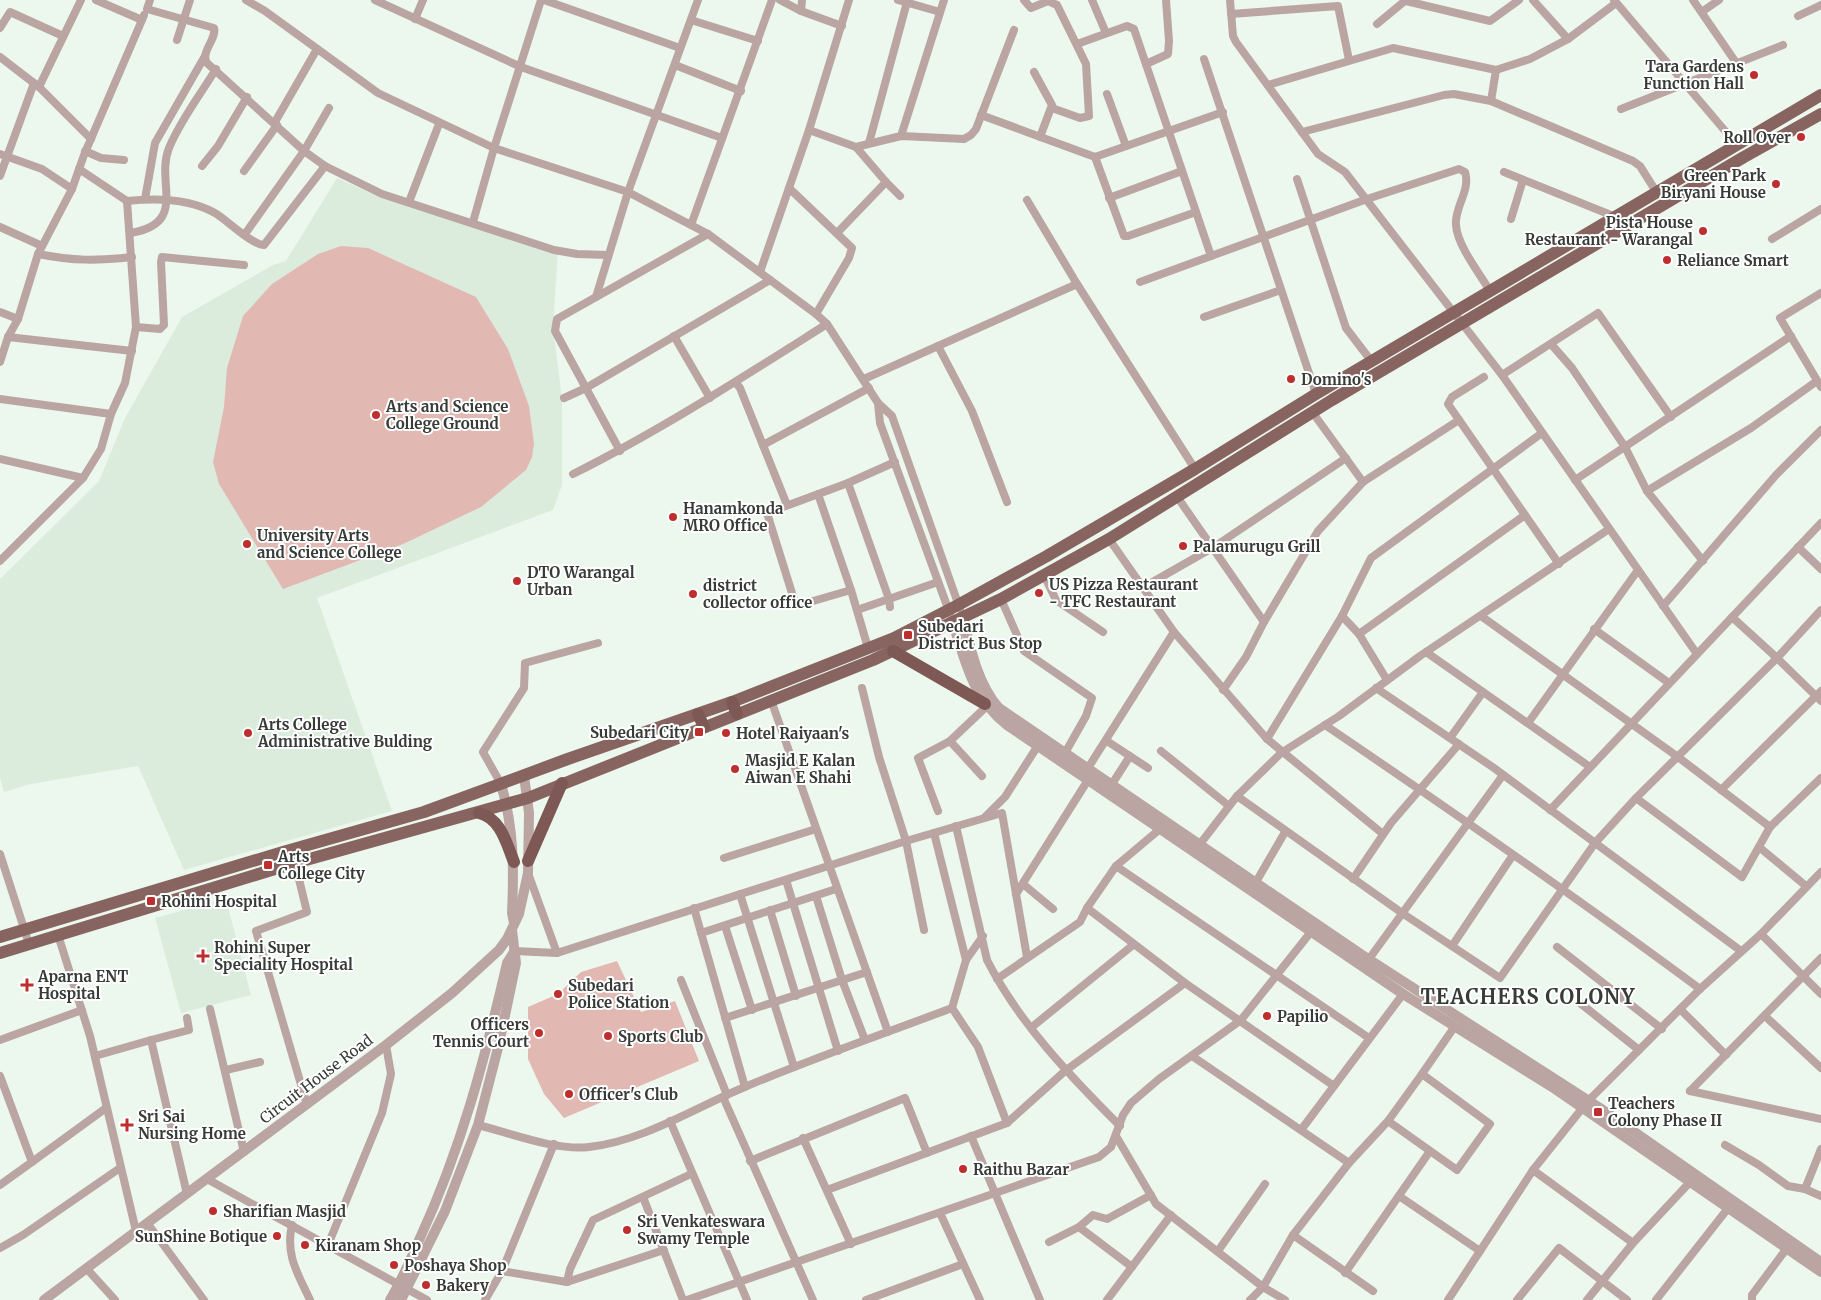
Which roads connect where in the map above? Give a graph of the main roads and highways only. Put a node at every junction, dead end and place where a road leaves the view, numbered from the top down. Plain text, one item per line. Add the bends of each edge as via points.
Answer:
1 (1821, 95) edge
2 (1820, 118) edge
3 (893, 650) junction
4 (986, 705) road end
5 (735, 708) junction
6 (698, 714) junction
7 (704, 727) junction
8 (562, 783) junction
9 (480, 813) junction
10 (514, 862) road end
11 (528, 867) road end
12 (0, 937) edge
13 (0, 954) edge

1 - 5 main road via 1452,312 1195,469 953,607 894,638
2 - 3 main road via 1736,161 1313,413 1109,539 1001,599
3 - 4 highway
3 - 5 main road via 771,700
5 - 6 main road
5 - 7 main road
6 - 7 highway
6 - 12 main road via 424,812
7 - 8 main road
8 - 9 main road
8 - 11 highway
9 - 10 highway via 486,814 499,827
9 - 13 main road via 295,863

